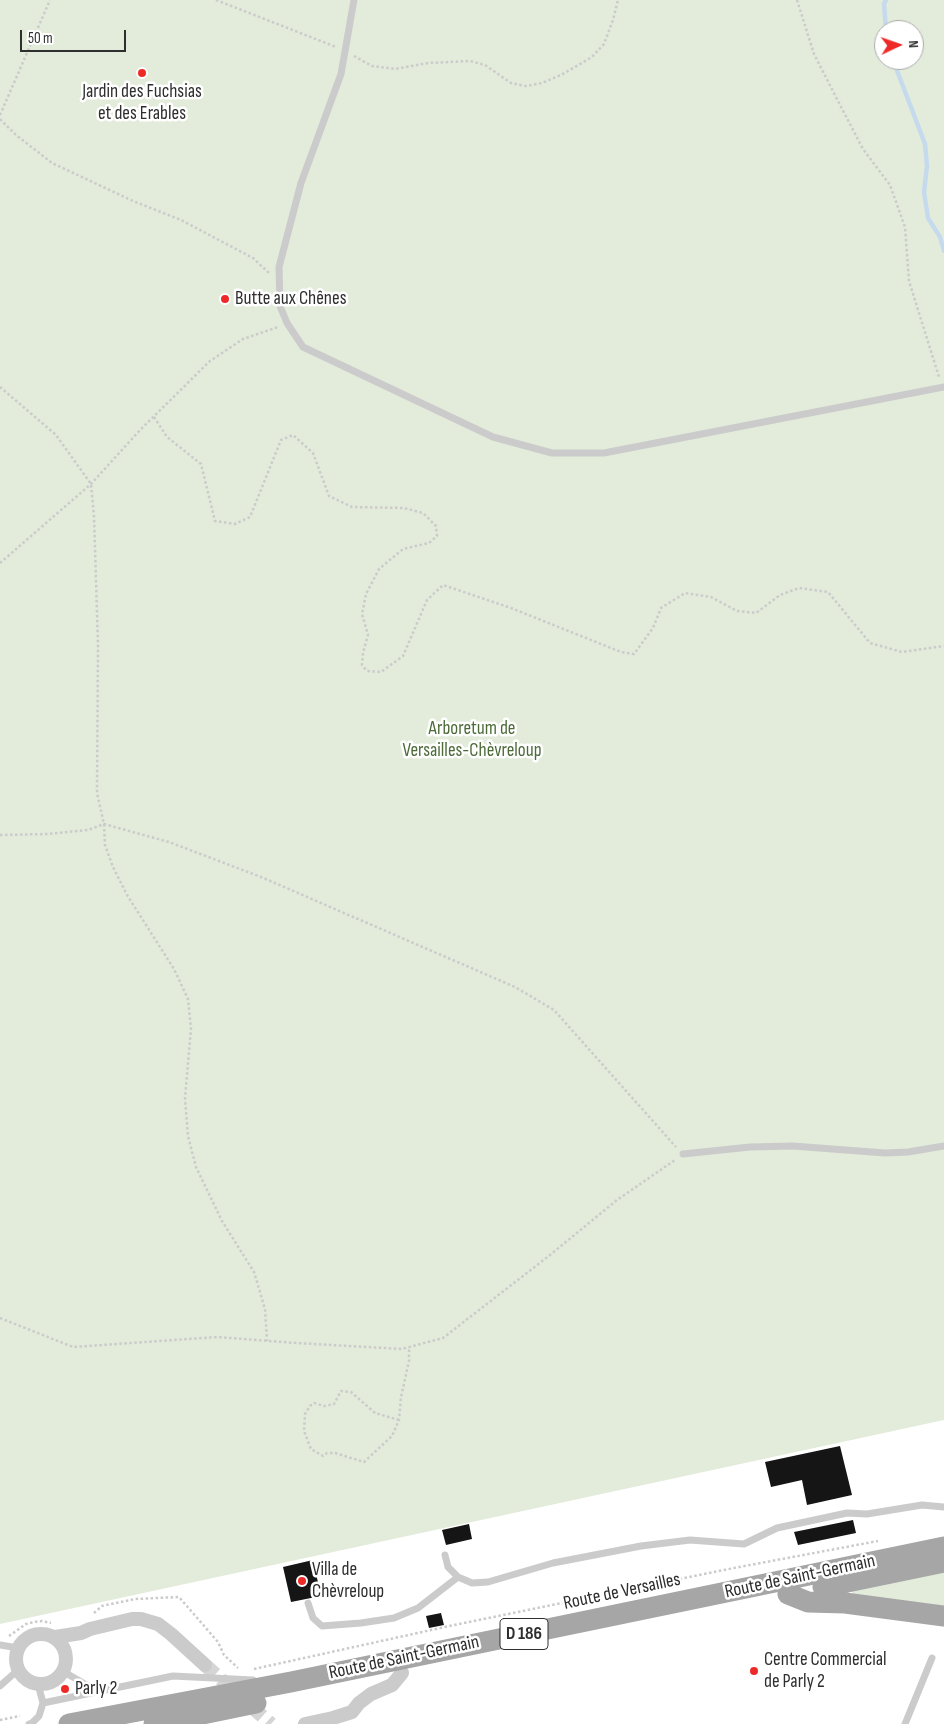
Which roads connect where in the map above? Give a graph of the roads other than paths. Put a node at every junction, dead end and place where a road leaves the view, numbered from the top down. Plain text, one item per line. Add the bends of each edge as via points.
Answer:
1 (354, 0) edge
2 (943, 388) edge
3 (944, 1146) edge
4 (684, 1154) road end
5 (944, 1507) edge
6 (944, 1547) edge
7 (445, 1555) dead end
8 (944, 1562) edge
9 (458, 1578) junction
10 (788, 1594) junction
11 (308, 1603) dead end
12 (944, 1616) edge
13 (81, 1633) junction
14 (55, 1637) junction
15 (0, 1645) edge
16 (18, 1648) junction
17 (67, 1656) junction
18 (932, 1658) dead end
19 (205, 1665) tunnel mouth
20 (18, 1670) junction
21 (64, 1672) junction
22 (402, 1673) junction
23 (291, 1682) junction
24 (38, 1684) junction
25 (0, 1686) edge
26 (97, 1691) junction
27 (43, 1703) junction
28 (352, 1718) edge
29 (29, 1724) edge
30 (69, 1724) edge
31 (154, 1724) edge
32 (306, 1724) edge
33 (905, 1724) edge

1 - 2 lane via 340,74 301,183 279,267 280,306 303,347 493,437 552,453 604,453
3 - 4 lane via 885,1153 793,1146
5 - 9 lane via 922,1505 867,1514 847,1513 777,1528 744,1544 690,1540 641,1546 553,1563 488,1582 472,1583
6 - 23 main road, Route de Saint-Germain / D 186
7 - 9 lane via 448,1567
8 - 10 main road, Route de Saint-Germain / D 186
9 - 11 lane via 418,1608 394,1618 322,1626 313,1618
10 - 12 main road via 808,1602 845,1603
10 - 22 main road, Route de Saint-Germain / D 186
13 - 14 street
13 - 17 street
13 - 19 street via 132,1619 147,1621 158,1624
14 - 16 street via 34,1634
14 - 17 street
15 - 16 lane
16 - 20 street
17 - 21 street
18 - 33 lane
20 - 24 street via 30,1682
20 - 25 lane
21 - 24 street via 53,1682
21 - 26 lane
22 - 28 street via 392,1685 359,1703
22 - 31 main road, Route de Saint-Germain / D 186
23 - 26 lane via 173,1676
23 - 30 main road, Route de Saint-Germain / D 186
24 - 27 lane
26 - 27 lane
27 - 29 lane via 39,1716
28 - 32 street

